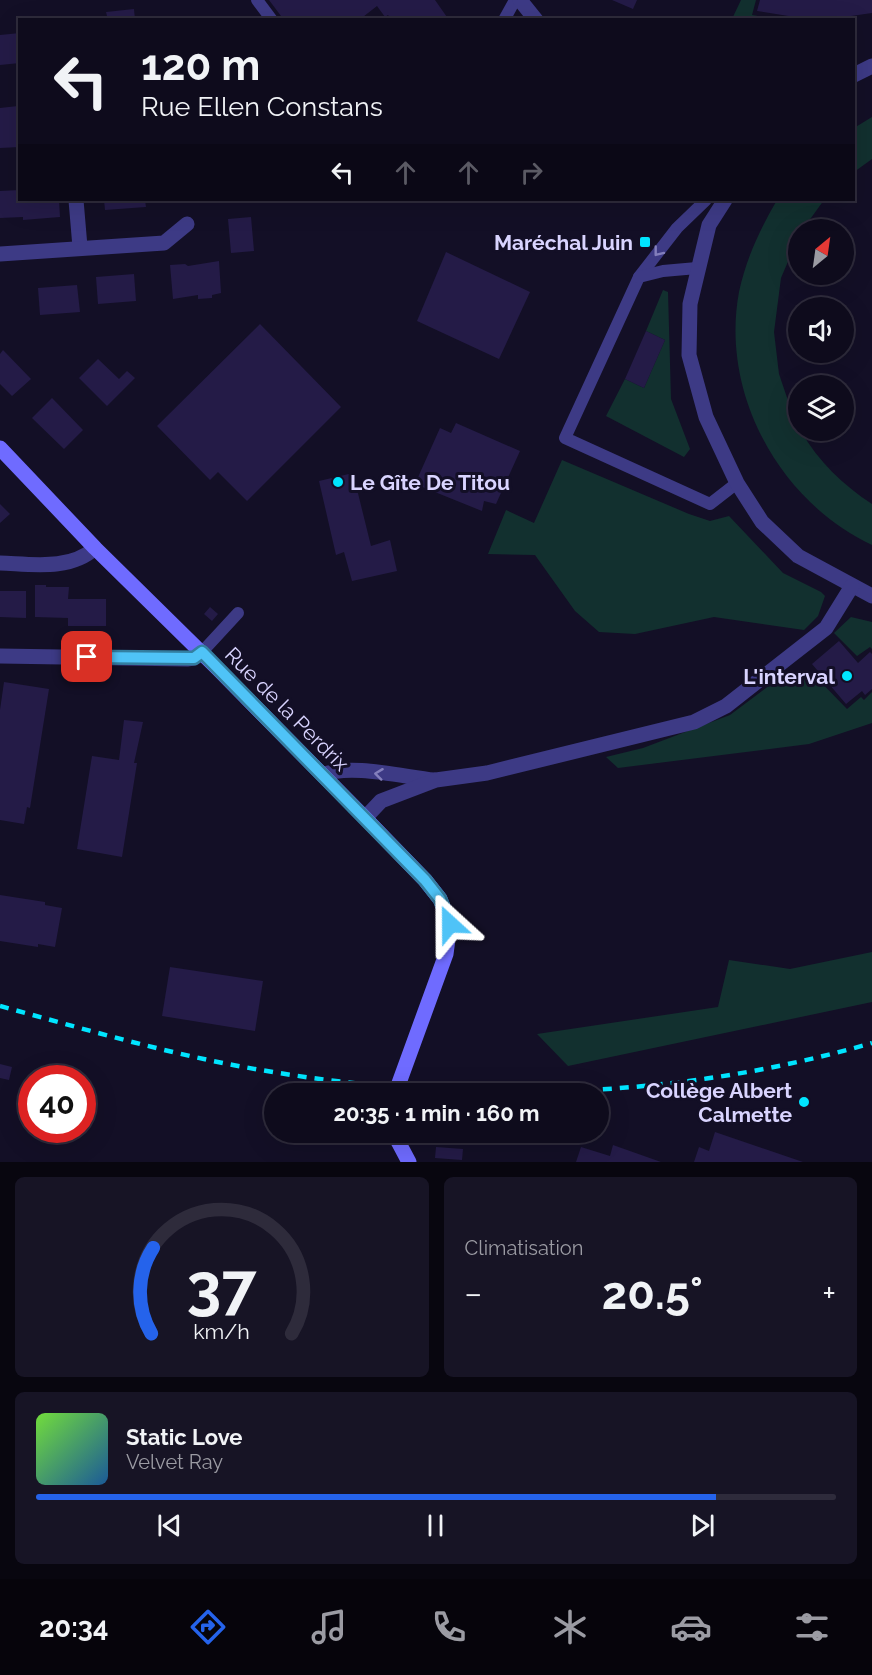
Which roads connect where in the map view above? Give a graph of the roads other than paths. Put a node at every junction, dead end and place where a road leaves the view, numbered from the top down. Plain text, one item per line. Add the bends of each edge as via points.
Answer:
1 (257, 0) edge
2 (518, 0) edge
3 (270, 18) edge
4 (505, 18) edge
5 (534, 18) edge
6 (872, 66) edge
7 (855, 74) edge
8 (76, 201) edge
9 (705, 201) edge
10 (724, 201) edge
11 (187, 224) dead end
12 (80, 247) junction
13 (0, 254) edge
14 (697, 268) junction
15 (639, 277) junction
16 (0, 448) edge
17 (737, 483) junction
18 (95, 548) junction
19 (0, 563) edge
20 (852, 586) junction
21 (872, 596) edge
22 (238, 613) dead end
23 (202, 652) junction
24 (0, 656) edge
25 (323, 775) junction
26 (436, 780) junction
27 (365, 818) junction
28 (399, 1083) edge
29 (399, 1143) edge
30 (409, 1162) edge

1 - 3 lane
2 - 4 lane
2 - 5 street
6 - 7 street
8 - 12 street
9 -> 15 lane via 677,228
10 - 14 street via 709,225
11 - 12 street via 164,243
12 - 13 street
14 - 15 lane
14 - 17 street via 690,304 688,355 706,417
15 - 17 lane via 565,438 710,504
16 - 18 street, Rue de la Perdrix
17 - 20 street via 762,522 798,556
18 - 19 street via 85,557 54,565
18 - 23 street, Rue de la Perdrix
20 - 21 street
20 - 26 street via 826,628 726,706 694,722 487,773
22 - 23 lane
23 - 24 street via 188,659
23 - 25 street, Rue de la Perdrix
26 -> 25 street via 356,771 333,770
25 - 27 street, Rue de la Perdrix
26 - 27 street via 381,801
27 - 28 street, Rue de la Perdrix via 425,880 440,899 450,924 446,954
29 - 30 street

